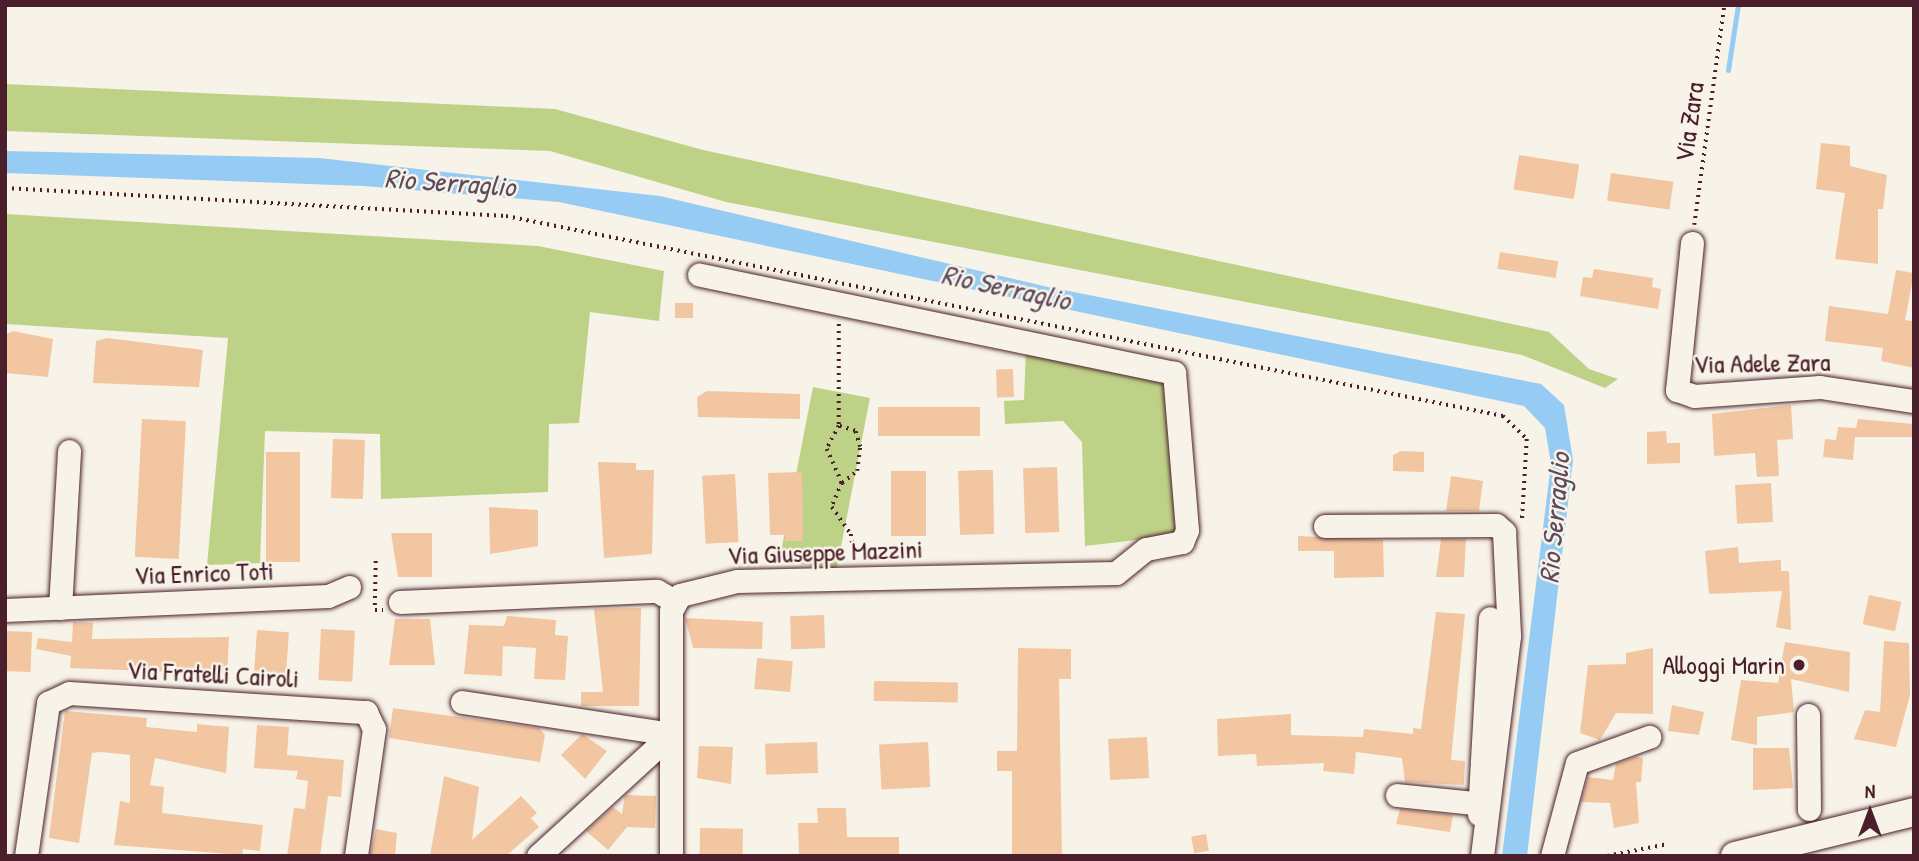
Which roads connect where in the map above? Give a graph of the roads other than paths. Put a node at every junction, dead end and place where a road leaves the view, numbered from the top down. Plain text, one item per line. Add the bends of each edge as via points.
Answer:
1 (1692, 243) road end
2 (699, 275) dead end
3 (1914, 401) edge
4 (69, 452) dead end
5 (1325, 526) dead end
6 (349, 587) dead end
7 (674, 601) junction
8 (400, 602) dead end
9 (60, 608) junction
10 (5, 610) edge
11 (1490, 618) dead end
12 (462, 702) dead end
13 (1808, 715) dead end
14 (671, 734) junction
15 (1649, 737) dead end
16 (1397, 795) dead end
17 (1475, 803) junction
18 (1809, 809) dead end
19 (1914, 812) edge
20 (1487, 832) junction
21 (26, 856) edge
22 (356, 856) edge
23 (538, 856) edge
24 (671, 856) edge
25 (1482, 856) edge
26 (1552, 856) edge
27 (1735, 856) edge

1 - 3 street, Via Adele Zara via 1677,390 1694,396 1820,387
2 - 7 street, Via Giuseppe Mazzini via 1174,373 1187,530 1182,542 1146,549 1116,573 737,581
4 - 9 street
5 - 20 street via 1496,525 1504,532 1509,636
6 - 9 street, Via Enrico Toti via 328,596
7 - 8 street via 657,591
7 - 14 street
9 - 10 street, Via Enrico Toti
11 - 17 street
12 - 14 street
13 - 18 street
14 - 23 street
14 - 24 street
15 - 26 street via 1577,763
16 - 17 street
17 - 20 street
19 - 27 main road
20 - 25 street
21 - 22 street, Via Fratelli Cairoli via 52,696 371,716

